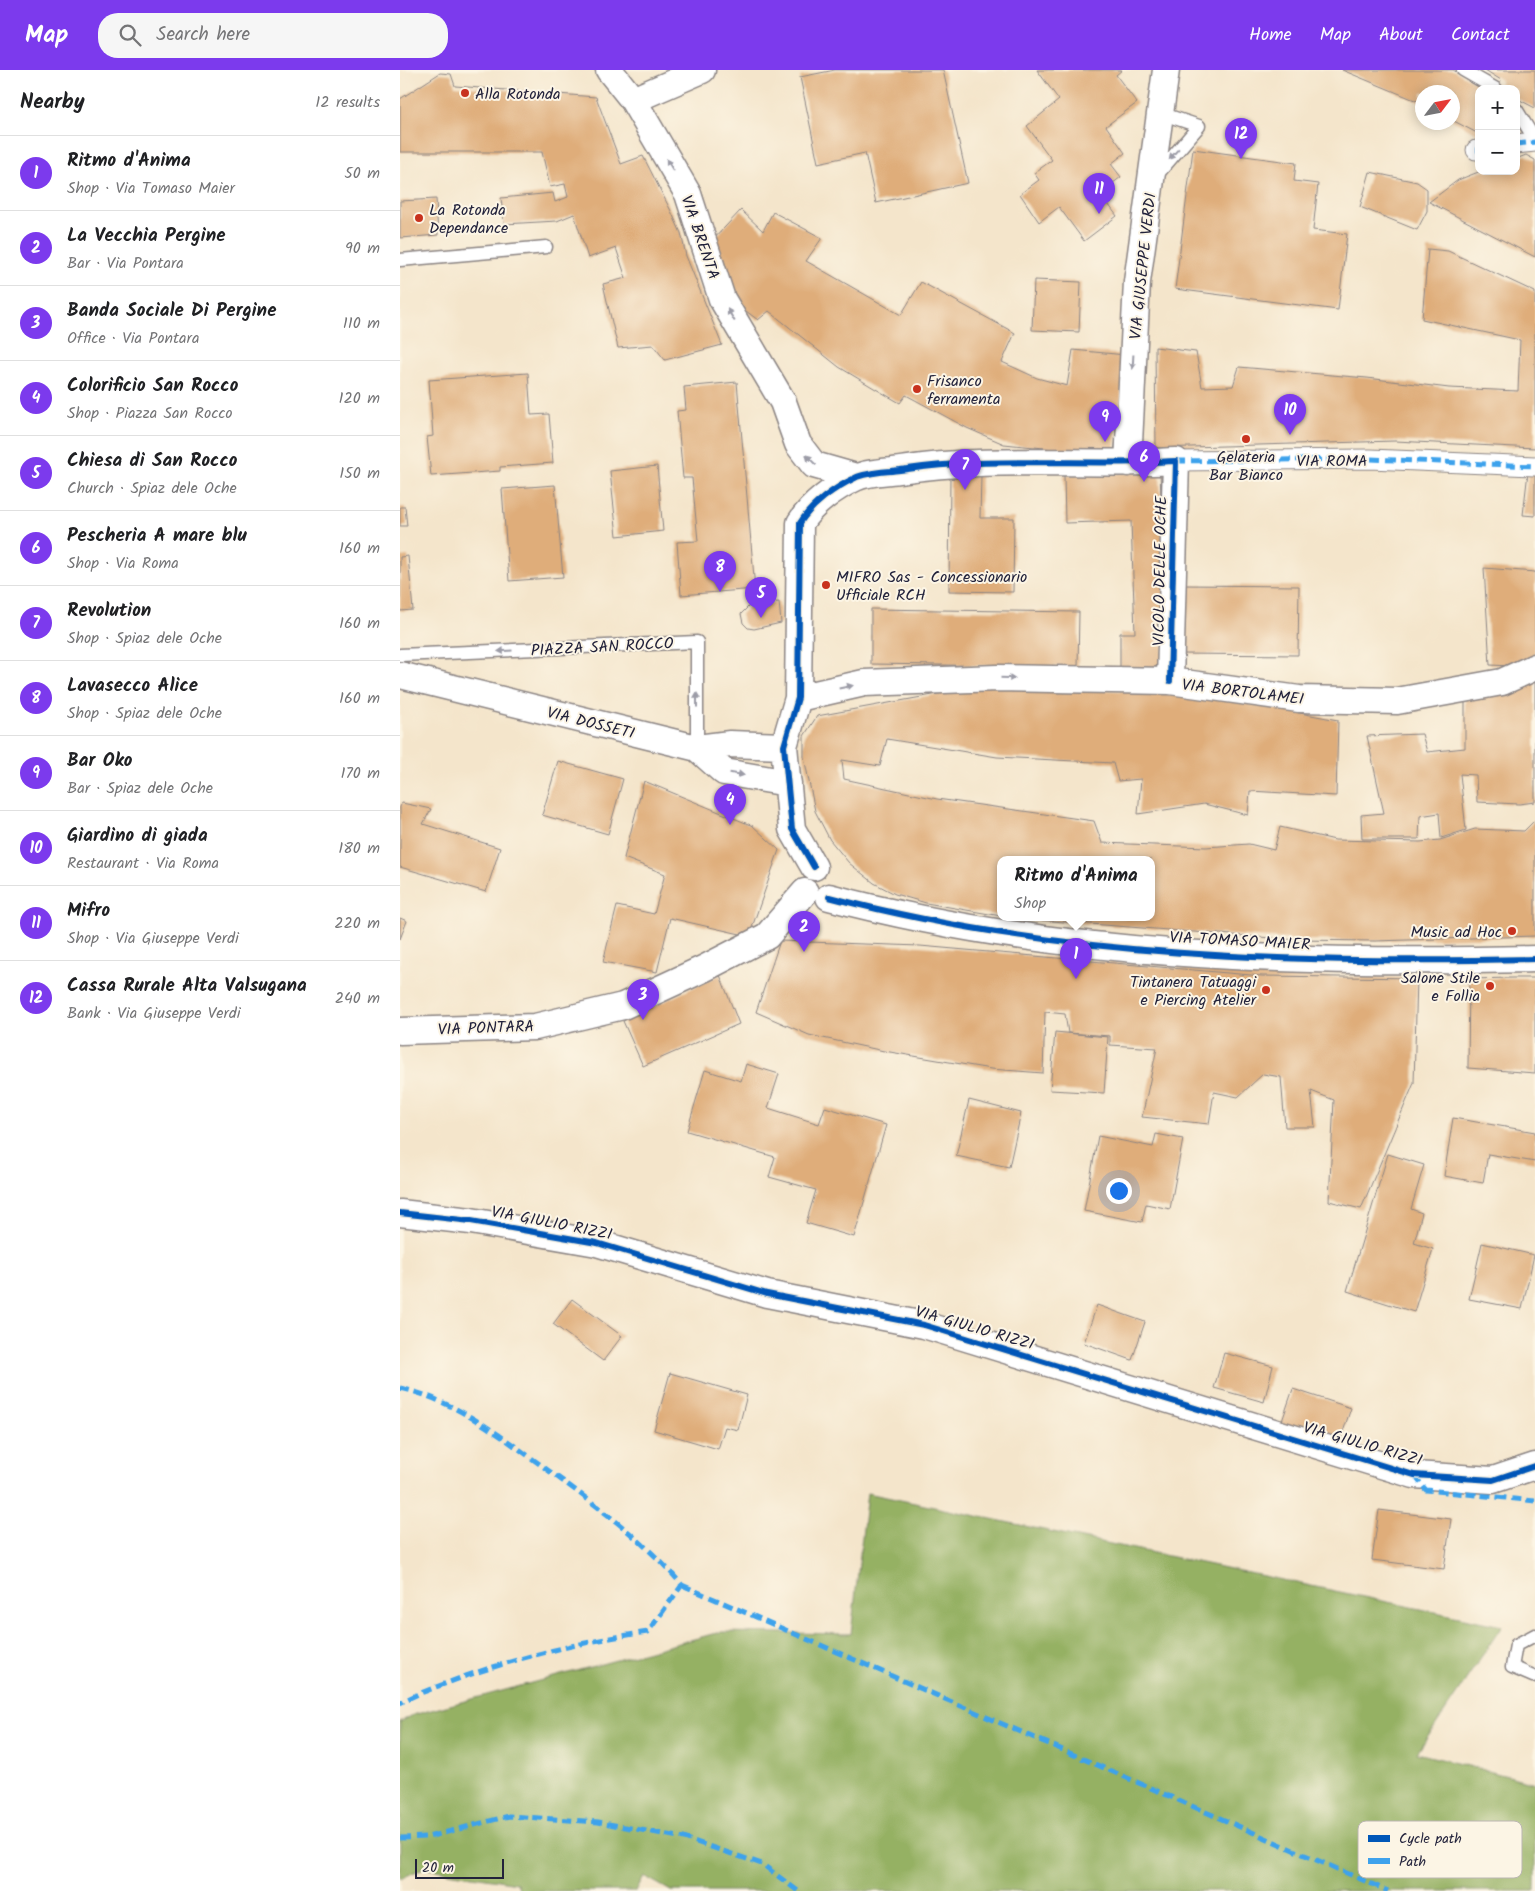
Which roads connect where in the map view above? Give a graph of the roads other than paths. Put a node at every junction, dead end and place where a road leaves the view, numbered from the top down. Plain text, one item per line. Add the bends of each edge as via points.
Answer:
1 (609, 70) edge
2 (702, 70) edge
3 (1166, 70) edge
4 (1463, 70) edge
5 (1492, 85) edge
6 (633, 100) junction
7 (1160, 113) junction
8 (1520, 116) edge
9 (1535, 141) edge
10 (1520, 143) edge
11 (1150, 182) junction
12 (546, 247) dead end
13 (400, 260) edge
14 (1176, 461) junction
15 (1128, 463) junction
16 (1535, 466) edge
17 (856, 477) junction
18 (400, 655) edge
19 (1535, 667) edge
20 (400, 675) edge
21 (1170, 681) junction
22 (798, 698) junction
23 (784, 746) junction
24 (697, 748) junction
25 (788, 783) junction
26 (817, 895) junction
27 (1535, 959) edge
28 (400, 1031) edge
29 (400, 1213) edge
30 (1535, 1466) edge
31 (1535, 1635) edge
32 (1533, 1676) dead end

1 - 6 street, VIA BRENTA
2 - 6 street
3 - 7 street, VIA GIUSEPPE VERDI
4 - 5 lane
17 -> 6 street, VIA BRENTA via 814,465 798,444 783,402 722,299 688,194
7 - 11 street, VIA GIUSEPPE VERDI
7 -> 11 lane via 1199,126
8 - 9 lane
9 - 10 street
11 -> 15 street, VIA GIUSEPPE VERDI via 1137,282
12 - 13 lane
14 - 15 street, VIA ROMA
14 - 16 street, VIA ROMA via 1370,459
14 - 21 street, VICOLO DELLE OCHE
15 - 17 street, VIA ROMA via 937,464
17 - 22 street via 810,508 800,523
24 -> 18 lane, PIAZZA SAN ROCCO via 697,642
19 - 21 street, VIA BORTOLAMEI via 1502,682 1397,701 1299,699
20 - 24 street, VIA DOSSETI
22 -> 21 street, VIA BORTOLAMEI via 864,683 997,678
22 - 23 street
23 - 24 street, VIA DOSSETI via 730,744
23 - 25 street
24 -> 25 street via 724,772
25 - 26 street via 792,829 814,867 830,870 836,884
26 - 27 street, VIA TOMASO MAIER via 894,915 1018,937 1153,950 1428,961
26 - 28 street, VIA PONTARA via 768,936 623,1006 535,1027
29 - 30 street, VIA GIULIO RIZZI via 471,1221 597,1243 767,1294 924,1325 1414,1475 1493,1480
31 - 32 lane via 1516,1645 1512,1667

